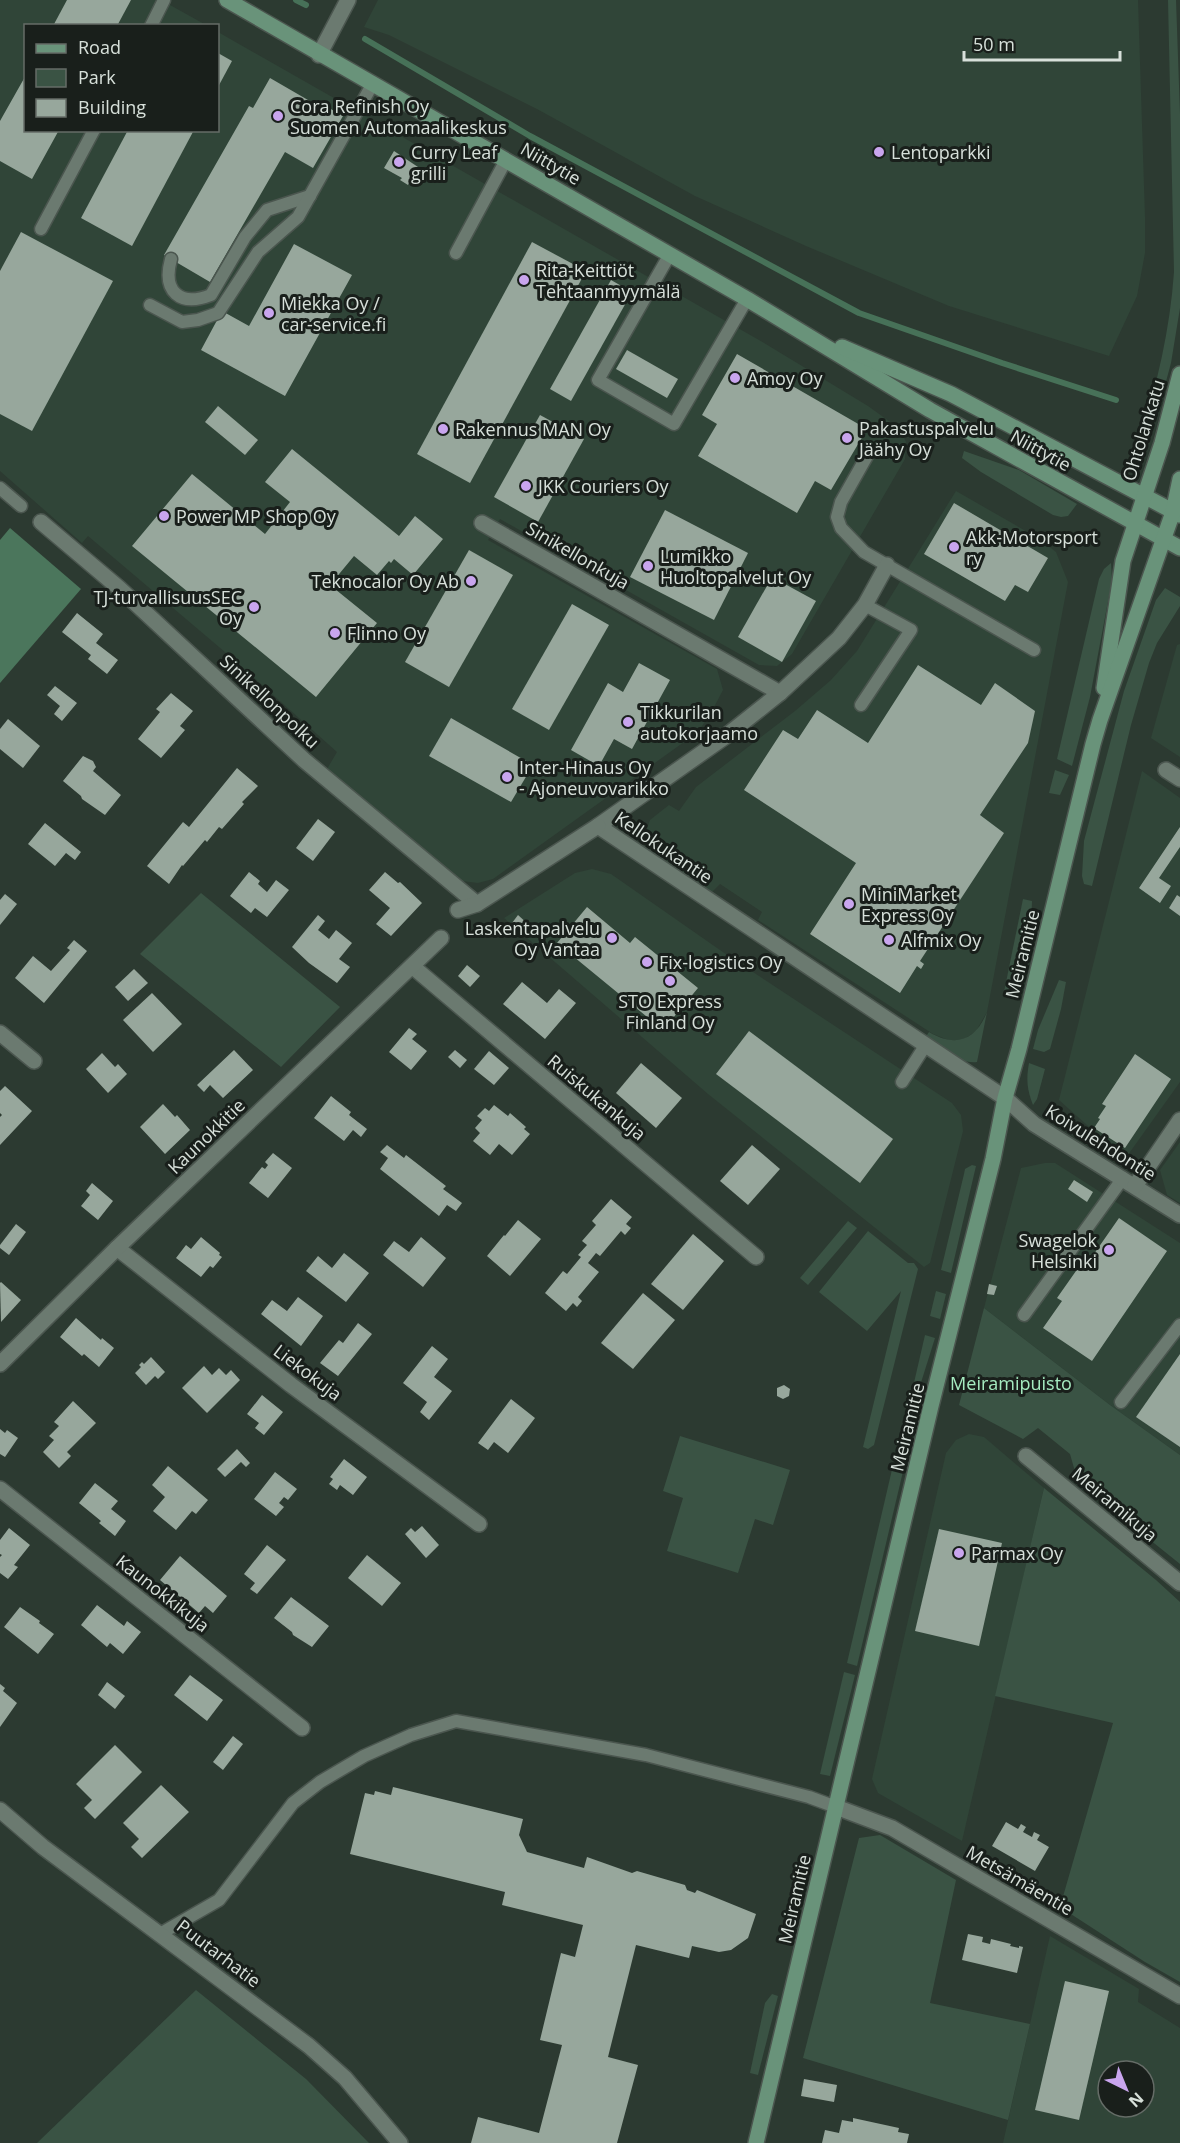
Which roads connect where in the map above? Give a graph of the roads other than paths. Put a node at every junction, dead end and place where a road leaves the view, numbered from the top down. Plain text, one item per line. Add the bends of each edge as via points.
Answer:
1 (164, 0) edge
2 (226, 0) edge
3 (348, 0) edge
4 (152, 24) edge
5 (319, 55) junction
6 (372, 85) junction
7 (93, 132) edge
8 (506, 160) junction
9 (310, 196) junction
10 (41, 229) dead end
11 (456, 253) dead end
12 (670, 254) junction
13 (171, 260) dead end
14 (747, 299) junction
15 (150, 305) dead end
16 (793, 326) junction
17 (1180, 374) edge
18 (867, 456) dead end
19 (1180, 479) edge
20 (0, 488) edge
21 (1143, 497) junction
22 (21, 506) dead end
23 (1176, 514) edge
24 (41, 522) dead end
25 (482, 523) dead end
26 (1135, 524) junction
27 (1163, 540) junction
28 (1180, 548) edge
29 (886, 566) junction
30 (865, 605) junction
31 (1034, 650) dead end
32 (780, 693) junction
33 (861, 705) dead end
34 (1100, 720) junction
35 (1166, 770) dead end
36 (1180, 779) edge
37 (598, 826) junction
38 (477, 904) junction
39 (458, 910) dead end
40 (441, 938) dead end
41 (412, 966) junction
42 (0, 1033) edge
43 (925, 1046) junction
44 (34, 1061) dead end
45 (902, 1082) dead end
46 (1005, 1098) junction
47 (1180, 1120) edge
48 (1129, 1182) junction
49 (1180, 1215) edge
50 (117, 1248) junction
51 (756, 1257) dead end
52 (1024, 1315) dead end
53 (1180, 1325) edge
54 (0, 1364) edge
55 (1121, 1402) dead end
56 (1026, 1456) dead end
57 (0, 1489) edge
58 (479, 1524) dead end
59 (1180, 1583) edge
60 (302, 1728) dead end
61 (836, 1807) junction
62 (0, 1810) edge
63 (160, 1934) junction
64 (1180, 1996) edge
65 (400, 2143) edge
66 (756, 2143) edge

1 - 4 lane
2 - 5 main road, Niittytie
3 - 5 street
5 - 6 main road, Niittytie
6 - 8 main road, Niittytie
6 - 9 lane
7 - 10 lane
8 - 11 lane
8 - 12 main road, Niittytie
9 - 13 lane via 267,210 211,295 194,301 174,292 167,272
9 - 15 lane via 298,217 258,252 218,313 182,322
12 - 14 main road, Niittytie
12 - 14 lane via 598,380 674,424
14 - 16 main road, Niittytie
16 - 21 main road, Niittytie via 951,394
16 - 26 main road, Niittytie via 930,410
17 - 21 main road, Ohtolankatu
18 - 29 lane via 841,502 837,517 841,528 864,552
19 - 23 main road
20 - 22 lane
21 - 23 main road, Niittytie
21 - 26 main road, Meiramitie
23 - 27 main road, Meiramitie
24 - 38 street, Sinikellonpolku via 304,760
25 - 32 street, Sinikellonkuja
26 - 27 main road, Niittytie
26 - 34 main road, Meiramitie via 1123,561
27 - 28 main road, Niittytie
27 - 34 main road, Meiramitie
29 - 30 street, Kellokukantie
29 - 31 lane
30 - 32 street, Kellokukantie via 839,638
30 - 33 lane via 911,630
32 - 37 street, Kellokukantie
34 - 46 main road, Meiramitie
35 - 36 street
37 - 38 street
37 - 43 street, Kellokukantie
38 - 39 street
40 - 41 street, Kaunokkitie
41 - 50 street, Kaunokkitie
41 - 51 street, Ruiskukankuja
42 - 44 street
43 - 45 lane
43 - 46 street, Kellokukantie
46 - 48 street, Koivulehdontie via 1034,1124
46 - 61 main road, Meiramitie
47 - 48 street
48 - 49 street, Koivulehdontie
48 - 52 lane
50 - 54 street, Kaunokkitie
50 - 58 street, Liekokuja via 291,1385
53 - 55 lane
56 - 59 street, Meiramikuja
57 - 60 street, Kaunokkikuja
61 - 63 lane via 646,1755 456,1721 364,1756 320,1782 293,1803 219,1900
61 - 64 street, Metsämäentie via 892,1828
61 - 66 main road, Meiramitie
62 - 63 street, Puutarhatie
63 - 65 street, Puutarhatie via 309,2046 345,2078

